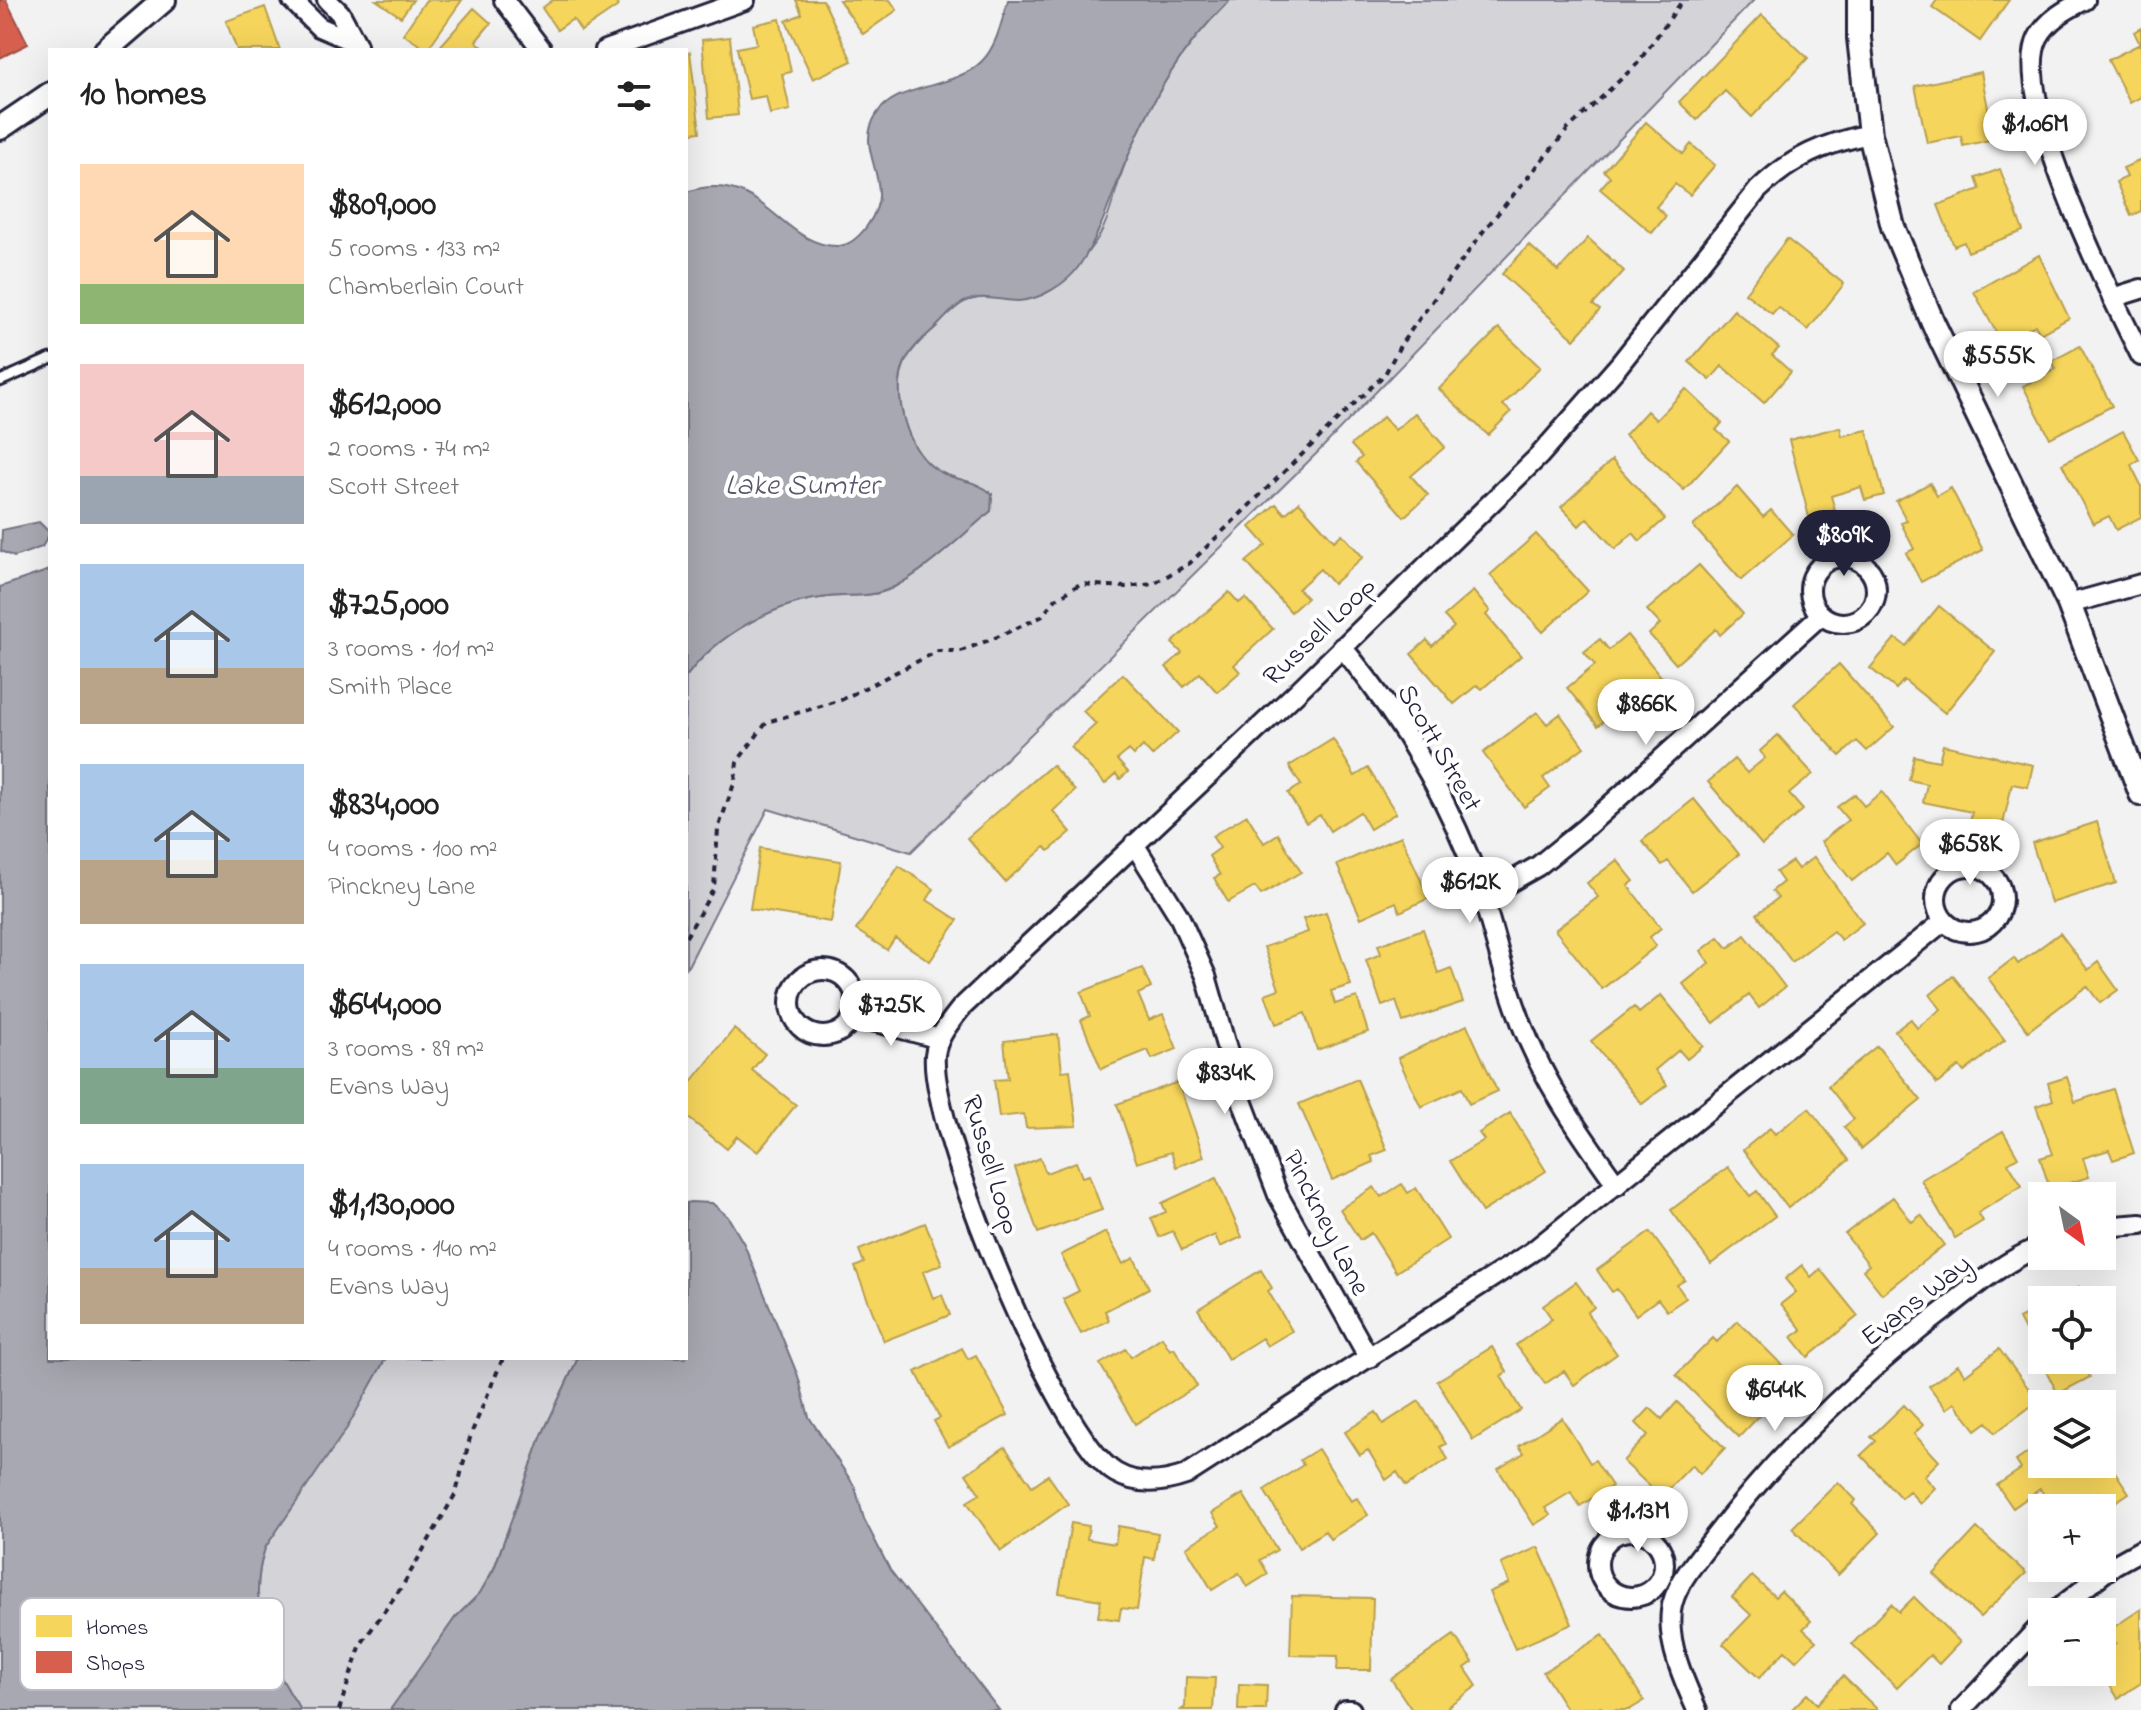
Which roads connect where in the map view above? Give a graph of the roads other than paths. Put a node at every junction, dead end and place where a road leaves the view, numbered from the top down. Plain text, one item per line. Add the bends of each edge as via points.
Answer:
1 (164, 0) edge
2 (292, 0) edge
3 (327, 0) edge
4 (504, 0) edge
5 (745, 0) edge
6 (1859, 0) edge
7 (2085, 0) edge
8 (353, 47) edge
9 (108, 48) edge
10 (540, 48) edge
11 (611, 48) edge
12 (48, 95) edge
13 (0, 128) edge
14 (1870, 134) junction
15 (2141, 289) edge
16 (2112, 298) junction
17 (2141, 356) edge
18 (48, 360) edge
19 (0, 381) edge
20 (2141, 584) edge
21 (2069, 604) junction
22 (1821, 615) dead end
23 (1342, 647) junction
24 (2141, 794) edge
25 (1134, 844) junction
26 (1484, 897) junction
27 (1944, 921) dead end
28 (853, 1016) dead end
29 (940, 1039) junction
30 (1617, 1185) junction
31 (2141, 1224) edge
32 (2116, 1226) edge
33 (2028, 1253) edge
34 (1369, 1358) junction
35 (2141, 1550) edge
36 (1660, 1579) dead end
37 (1678, 1590) junction
38 (2072, 1598) edge
39 (2028, 1639) edge
40 (1697, 1710) edge
41 (1961, 1710) edge

1 - 9 street
2 - 8 street via 319,27
3 - 8 street via 340,13
4 - 10 street
5 - 11 street
6 - 14 street
7 - 16 street via 2063,11 2038,38 2033,55 2045,129 2068,200
12 - 13 street
14 - 21 street via 1893,227 1911,273
14 - 23 street, Russell Loop via 1828,142 1775,173 1539,456
15 - 16 street
16 - 17 street
18 - 19 lane
20 - 21 street
21 - 24 street
22 - 26 street via 1596,819 1538,866
23 - 25 street, Russell Loop
23 - 26 street, Scott Street via 1428,772
25 - 29 street, Russell Loop via 961,1008
25 - 34 street, Pinckney Lane via 1179,916 1206,976 1241,1098 1278,1195
26 - 30 street, Scott Street via 1506,980 1534,1051 1567,1112
27 - 30 street, Russell Loop
28 - 29 street
29 - 34 street, Russell Loop via 936,1071 976,1216 1034,1352 1104,1464 1131,1480 1186,1475
30 - 34 street, Russell Loop via 1533,1251
31 - 32 street
33 - 37 street, Evans Way via 2003,1265 1901,1343 1810,1426 1732,1514
35 - 38 street
36 - 37 street
37 - 40 street, Evans Way via 1671,1628
39 - 41 street

